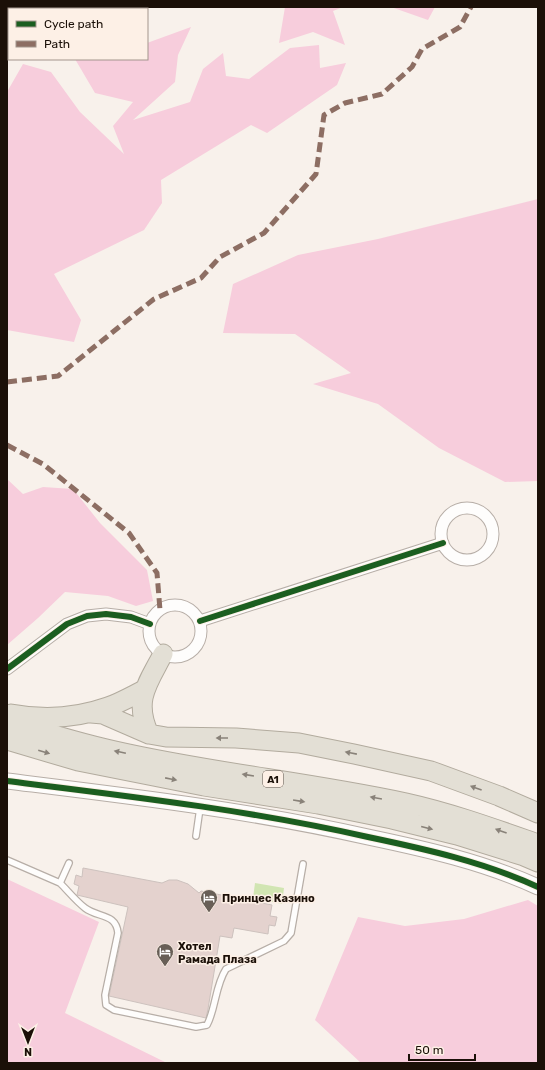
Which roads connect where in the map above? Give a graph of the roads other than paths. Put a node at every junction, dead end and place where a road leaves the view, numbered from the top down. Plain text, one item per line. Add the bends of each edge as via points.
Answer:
1 (442, 543) junction
2 (200, 621) junction
3 (150, 624) junction
4 (163, 654) junction
5 (7, 669) edge
6 (144, 690) junction
7 (7, 713) edge
8 (91, 713) junction
9 (7, 721) edge
10 (149, 734) junction
11 (7, 740) edge
12 (7, 781) edge
13 (200, 807) junction
14 (538, 813) edge
15 (196, 836) dead end
16 (538, 844) edge
17 (7, 860) edge
18 (538, 862) edge
19 (69, 863) dead end
20 (303, 864) dead end
21 (60, 883) junction
22 (538, 887) edge

1 - 1 street via 453,556 464,559 476,558 489,548 493,532 491,524 480,511 462,508 446,518 442,525
1 - 2 street
2 - 3 street via 190,609 175,605 160,610
2 - 4 street via 201,637 193,651 178,657
3 - 4 street via 151,641
3 - 5 street via 125,616 87,616 67,624
4 - 6 highway
6 - 8 highway
6 - 10 highway via 142,715
7 - 8 highway via 65,717
8 - 10 highway via 103,714
16 -> 9 highway, A1 via 479,823 406,803 115,751
14 -> 10 highway via 431,771 354,754 299,743
11 -> 18 highway, A1 via 78,762 392,819 457,835
12 - 13 street
13 - 15 lane
13 - 22 street via 312,824 435,851
17 - 21 lane
19 - 21 lane
20 - 21 lane via 291,932 284,941 226,969 221,977 212,1016 207,1025 196,1027 114,1010 106,1005 105,995 118,933 117,925 112,920 86,909

